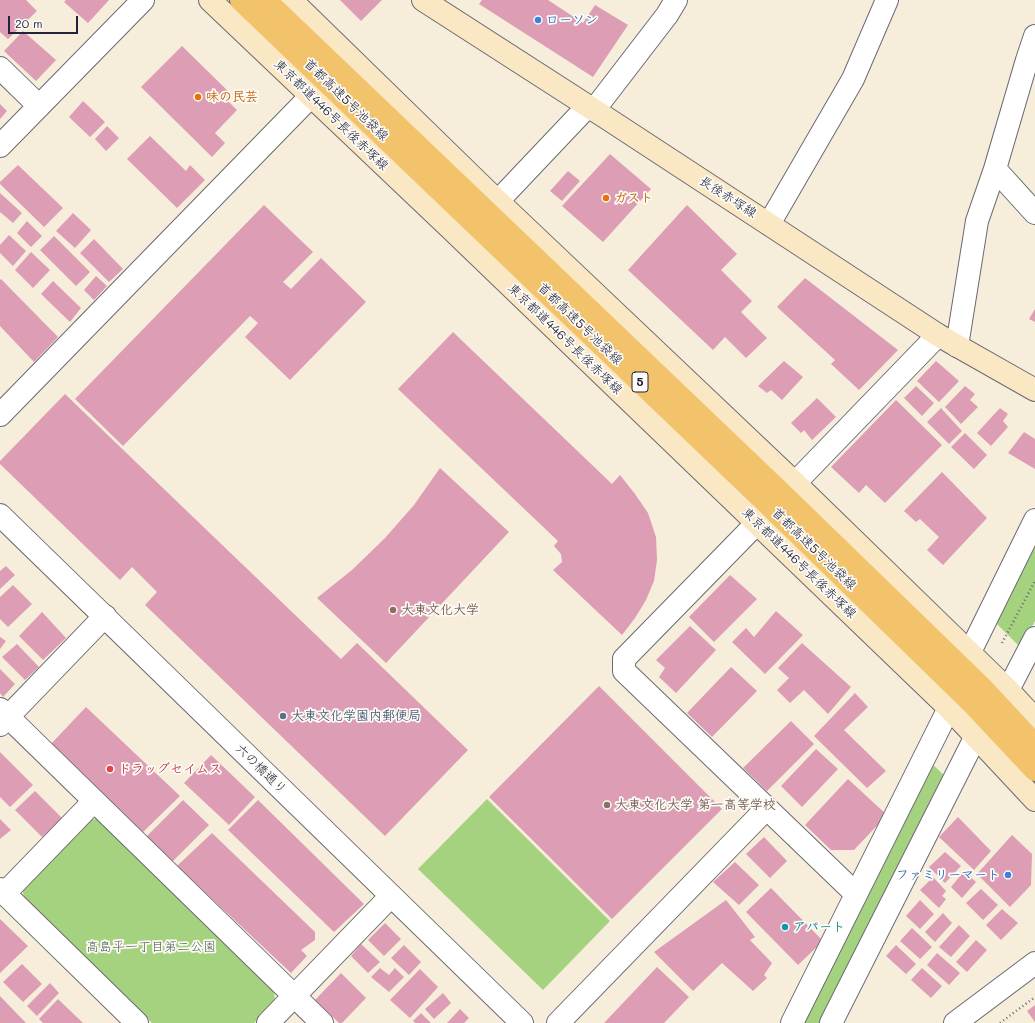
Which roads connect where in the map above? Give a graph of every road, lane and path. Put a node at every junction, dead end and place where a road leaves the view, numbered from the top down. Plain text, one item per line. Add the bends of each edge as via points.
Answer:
1 (143, 0) edge
2 (210, 0) edge
3 (241, 0) edge
4 (265, 0) edge
5 (291, 0) edge
6 (423, 0) edge
7 (676, 0) edge
8 (887, 0) edge
9 (1035, 36) edge
10 (0, 68) edge
11 (311, 96) junction
12 (39, 106) junction
13 (591, 108) junction
14 (0, 146) edge
15 (995, 169) junction
16 (498, 201) junction
17 (1035, 213) edge
18 (769, 224) junction
19 (948, 340) junction
20 (1035, 390) edge
21 (0, 415) edge
22 (795, 483) junction
23 (0, 515) edge
24 (1035, 520) edge
25 (757, 523) junction
26 (1035, 581) edge
27 (104, 616) junction
28 (1035, 638) edge
29 (1002, 643) dead end
30 (970, 652) junction
31 (1008, 690) junction
32 (949, 708) junction
33 (3, 717) edge
34 (1035, 719) edge
35 (976, 736) junction
36 (1035, 745) edge
37 (1035, 770) edge
38 (1035, 800) edge
39 (94, 802) junction
40 (767, 808) junction
41 (2, 891) edge
42 (856, 894) junction
43 (391, 896) junction
44 (1035, 963) edge
45 (294, 996) junction
46 (1035, 996) edge
47 (137, 1023) edge
48 (268, 1023) edge
49 (322, 1023) edge
50 (522, 1023) edge
51 (558, 1023) edge
52 (792, 1023) edge
53 (831, 1023) edge
54 (955, 1023) edge
55 (1000, 1023) edge

1 - 12 street
2 - 11 main road, 東京都道446号長後赤塚線
3 - 37 highway, 首都高速5号池袋線 / 5 via 787,523 974,705
4 - 36 highway, 首都高速5号池袋線 / 5 via 788,500 983,689
5 - 16 main road
6 - 13 main road, 長後赤塚線
7 - 13 street via 667,15
8 - 18 street via 853,79
9 - 15 street
10 - 12 street
11 - 21 street
11 - 25 main road, 東京都道446号長後赤塚線
12 - 14 street
13 - 16 street
13 - 18 main road, 長後赤塚線
15 - 17 street
15 - 19 street via 977,221
16 - 22 main road
18 - 19 main road, 長後赤塚線
19 - 20 main road, 長後赤塚線
19 - 22 street
22 - 30 main road
23 - 27 street, 六の橋通り
24 - 30 street
25 - 32 main road, 東京都道446号長後赤塚線
25 - 40 street via 624,659 624,671
26 - 29 path
27 - 33 street
27 - 43 street, 六の橋通り
28 - 31 street
30 - 31 main road
31 - 34 main road
32 - 35 main road, 東京都道446号長後赤塚線
32 - 42 street
33 - 39 street
35 - 38 main road, 東京都道446号長後赤塚線
35 - 53 street
39 - 41 street
39 - 45 street
40 - 42 street
40 - 51 street
41 - 47 street
42 - 52 street
43 - 45 street
43 - 50 street, 六の橋通り
44 - 54 street
45 - 48 street
45 - 49 street
46 - 55 path

